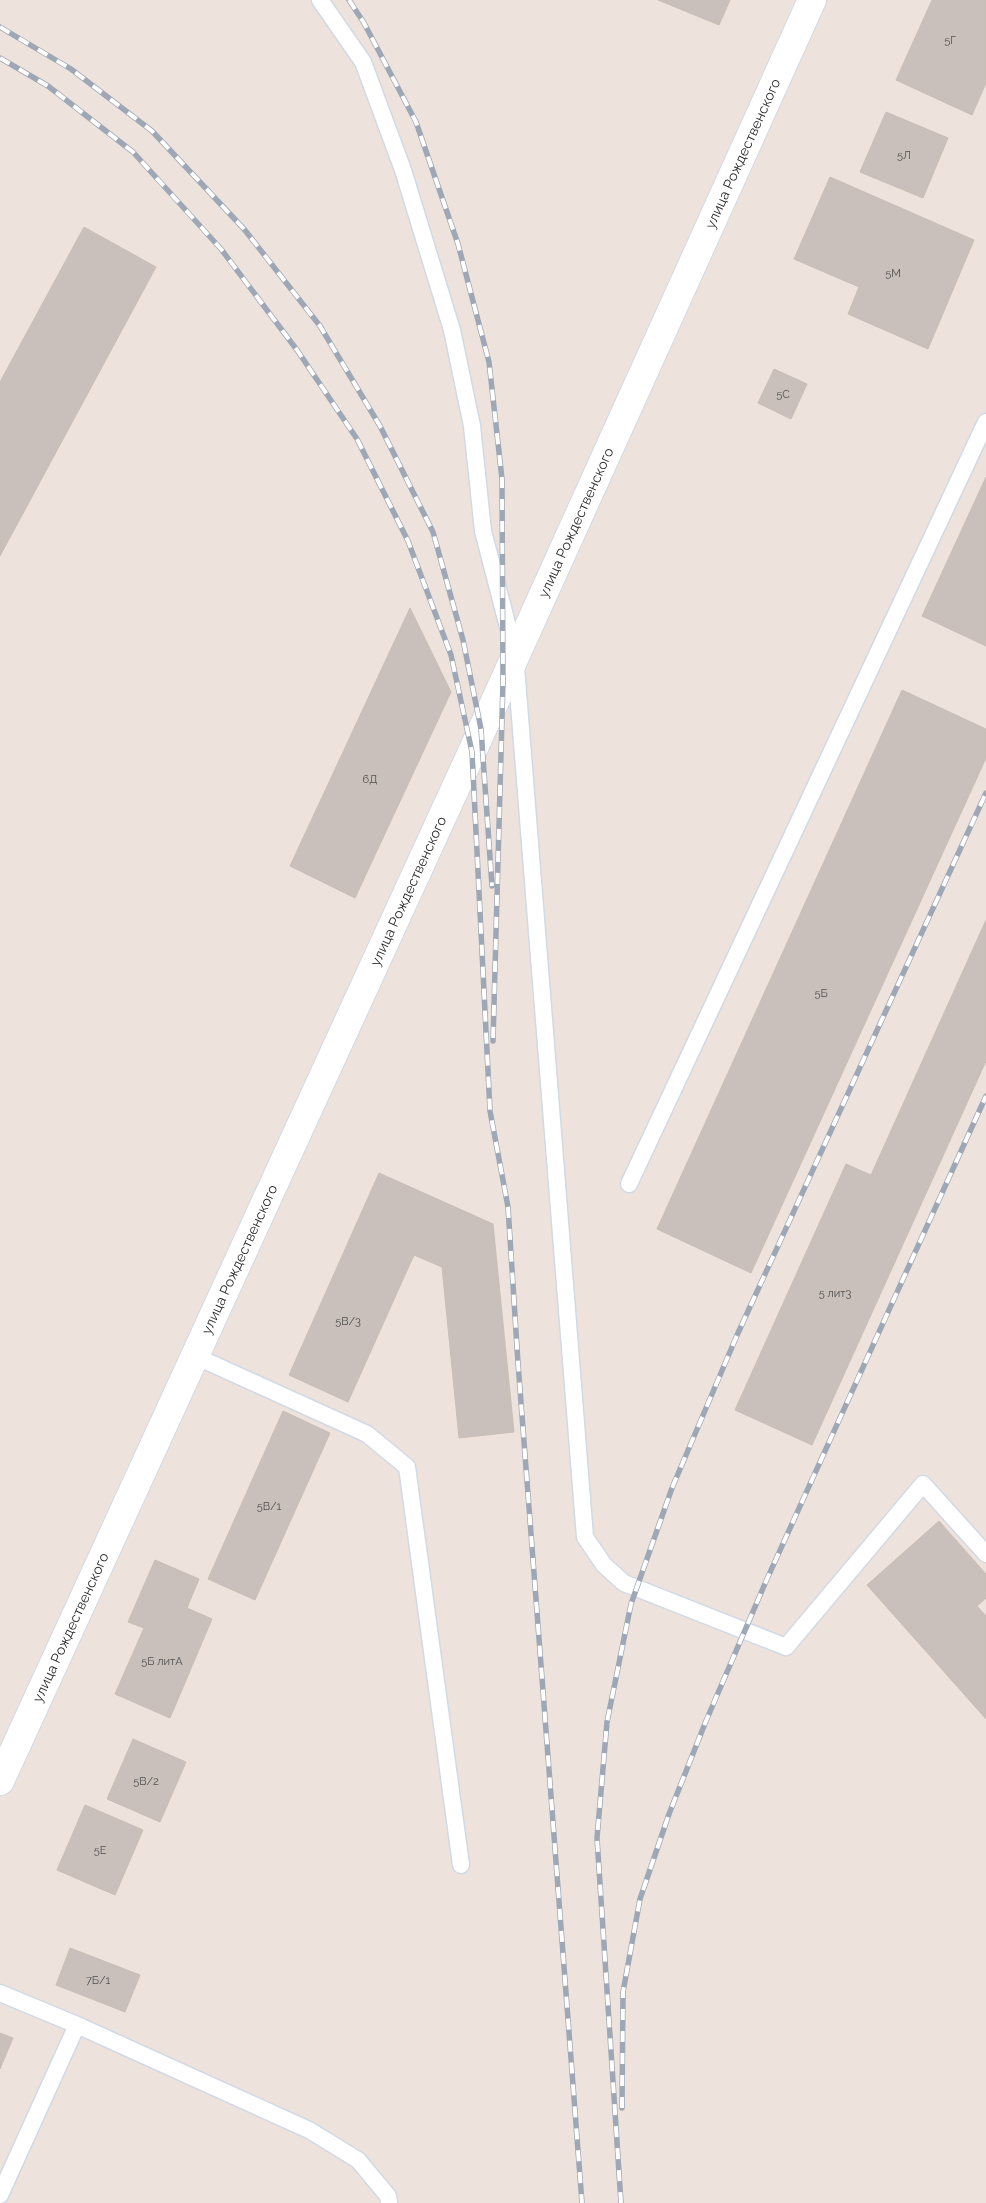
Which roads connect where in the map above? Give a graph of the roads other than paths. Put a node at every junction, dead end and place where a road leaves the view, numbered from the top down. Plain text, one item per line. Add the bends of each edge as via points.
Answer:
1 (320, 0) edge
2 (812, 0) edge
3 (986, 422) edge
4 (515, 654) junction
5 (629, 1184) dead end
6 (195, 1356) junction
7 (986, 1554) edge
8 (0, 1781) edge
9 (461, 1865) dead end
10 (0, 1993) edge
11 (77, 2026) junction
12 (0, 2195) edge
13 (389, 2203) edge

1 - 4 lane via 363,62 404,170 446,312 472,426 483,531
2 - 4 main road, улица Рождественского
3 - 5 lane
4 - 6 main road, улица Рождественского
4 - 7 lane via 585,1537 604,1565 624,1583 786,1646 923,1484
6 - 8 main road, улица Рождественского
6 - 9 lane via 367,1434 407,1467
10 - 11 lane
11 - 12 lane
11 - 13 lane via 309,2130 358,2160 388,2196

